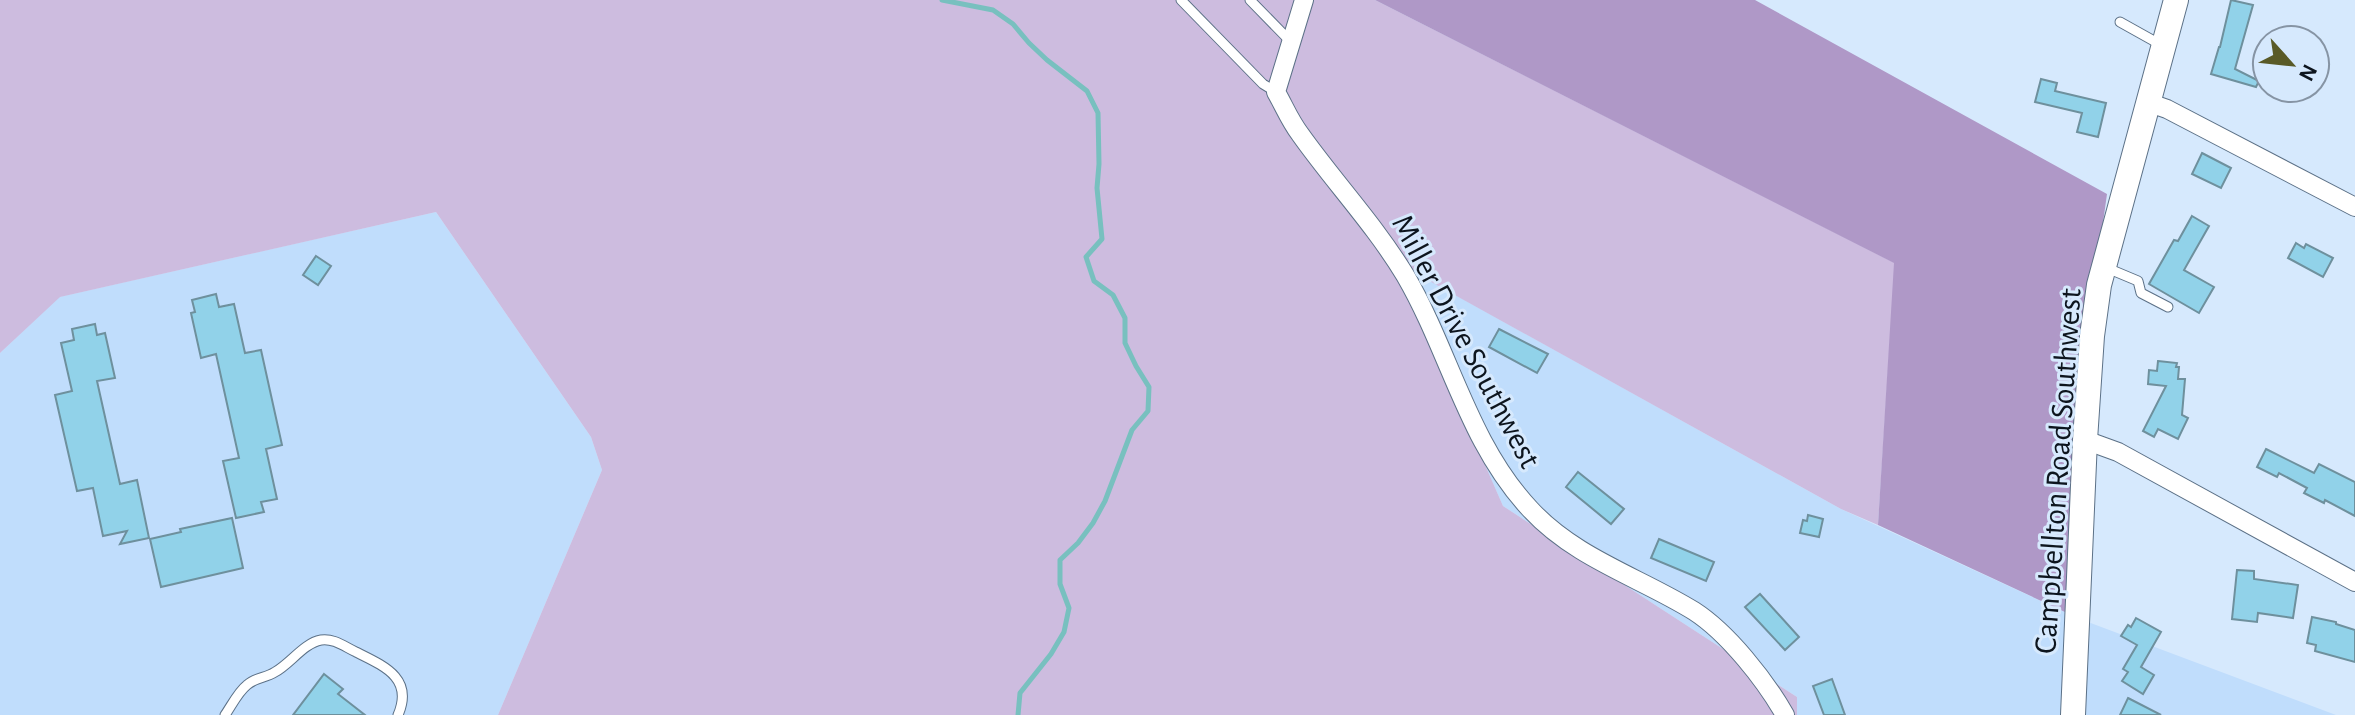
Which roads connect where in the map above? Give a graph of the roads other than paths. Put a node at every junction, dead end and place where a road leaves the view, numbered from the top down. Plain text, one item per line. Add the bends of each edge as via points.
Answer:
1 (1181, 0) edge
2 (1250, 0) edge
3 (1304, 0) edge
4 (2176, 0) edge
5 (2120, 22) dead end
6 (1292, 44) junction
7 (2163, 46) junction
8 (1276, 92) junction
9 (2147, 102) junction
10 (2355, 207) edge
11 (2104, 267) junction
12 (2168, 307) dead end
13 (2085, 440) junction
14 (2355, 582) edge
15 (225, 715) edge
16 (398, 715) edge
17 (1785, 715) edge
18 (2073, 715) edge

1 - 8 lane
2 - 6 lane
3 - 6 street
4 - 7 main road, Campbellton Road Southwest
5 - 7 lane
6 - 8 street
7 - 9 main road, Campbellton Road Southwest
8 - 17 street, Miller Drive Southwest via 1295,127 1404,275 1502,476 1566,541 1718,629 1771,690
9 - 10 street
9 - 11 main road, Campbellton Road Southwest
11 - 12 lane via 2138,281 2141,293
11 - 13 main road, Campbellton Road Southwest via 2092,336
13 - 14 street via 2118,452
13 - 18 main road, Campbellton Road Southwest
15 - 16 lane via 250,682 278,671 324,640 395,675 403,691

